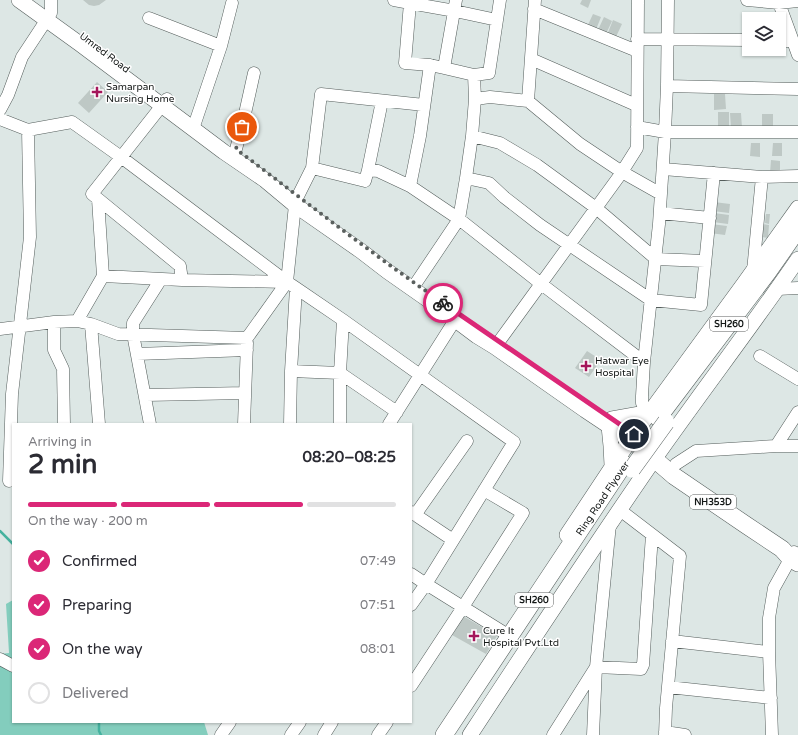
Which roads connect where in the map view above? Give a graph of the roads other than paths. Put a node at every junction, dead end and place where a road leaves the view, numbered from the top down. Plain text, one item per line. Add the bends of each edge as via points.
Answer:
1 (19, 0) edge
2 (34, 0) edge
3 (394, 0) edge
4 (500, 0) edge
5 (668, 0) edge
6 (747, 0) edge
7 (229, 1) edge
8 (410, 1) edge
9 (636, 1) edge
10 (798, 1) edge
11 (779, 3) junction
12 (535, 4) edge
13 (455, 6) edge
14 (49, 11) edge
15 (149, 18) dead end
16 (497, 20) junction
17 (667, 40) junction
18 (742, 40) edge
19 (786, 43) edge
20 (637, 45) junction
21 (221, 46) junction
22 (796, 47) edge
23 (531, 59) junction
24 (430, 65) junction
25 (444, 68) junction
26 (254, 73) dead end
27 (474, 75) junction
28 (667, 86) junction
29 (798, 89) edge
30 (475, 99) junction
31 (382, 101) junction
32 (528, 101) junction
33 (164, 102) junction
34 (424, 105) junction
35 (636, 105) junction
36 (0, 110) edge
37 (0, 119) edge
38 (195, 125) junction
39 (637, 127) junction
40 (28, 130) junction
41 (665, 132) junction
42 (798, 132) edge
43 (472, 136) junction
44 (236, 149) junction
45 (121, 157) junction
46 (312, 168) junction
47 (663, 169) junction
48 (368, 170) junction
49 (622, 172) junction
50 (714, 173) junction
51 (798, 176) edge
52 (762, 177) junction
53 (466, 178) junction
54 (410, 186) junction
55 (661, 194) junction
56 (98, 199) junction
57 (296, 200) junction
58 (596, 208) junction
59 (798, 208) edge
60 (660, 213) junction
61 (710, 218) junction
62 (459, 219) junction
63 (798, 229) edge
64 (798, 244) edge
65 (569, 245) junction
66 (656, 258) junction
67 (798, 259) edge
68 (705, 261) junction
69 (754, 271) junction
70 (103, 276) junction
71 (160, 279) junction
72 (182, 280) junction
73 (540, 283) junction
74 (292, 285) junction
75 (413, 286) junction
76 (798, 288) edge
77 (777, 289) junction
78 (651, 300) junction
79 (343, 320) junction
80 (455, 320) junction
81 (78, 321) junction
82 (54, 322) junction
83 (91, 324) junction
84 (20, 326) junction
85 (0, 329) edge
86 (134, 334) junction
87 (247, 338) junction
88 (497, 344) junction
89 (247, 350) junction
90 (137, 354) junction
91 (760, 356) dead end
92 (644, 362) junction
93 (291, 371) junction
94 (340, 373) junction
95 (420, 375) junction
96 (798, 379) edge
97 (245, 393) junction
98 (146, 395) junction
99 (397, 412) junction
100 (798, 412) edge
101 (659, 420) junction
102 (610, 422) junction
103 (64, 423) edge
104 (99, 423) edge
105 (150, 423) edge
106 (244, 423) edge
107 (290, 423) edge
108 (340, 423) edge
109 (390, 423) edge
110 (632, 437) junction
111 (467, 441) dead end
112 (776, 446) junction
113 (798, 446) edge
114 (657, 456) junction
115 (676, 464) junction
116 (623, 466) junction
117 (9, 481) dead end
118 (484, 490) junction
119 (620, 510) junction
120 (413, 514) edge
121 (610, 524) junction
122 (652, 535) junction
123 (454, 540) junction
124 (795, 557) edge
125 (412, 575) edge
126 (426, 584) junction
127 (412, 605) edge
128 (463, 608) junction
129 (503, 632) junction
130 (672, 641) junction
131 (769, 652) junction
132 (0, 658) edge
133 (12, 665) edge
134 (596, 667) junction
135 (412, 684) edge
136 (668, 687) junction
137 (771, 698) junction
138 (229, 723) edge
139 (299, 723) edge
140 (331, 723) edge
141 (386, 723) edge
142 (665, 734) edge
143 (221, 735) edge
144 (291, 735) edge
145 (324, 735) edge
146 (378, 735) edge
147 (436, 735) edge
148 (444, 735) edge
149 (457, 735) edge
150 (470, 735) edge
151 (553, 735) edge
152 (593, 735) edge
153 (686, 735) edge
154 (772, 735) edge

1 - 14 main road
2 - 14 main road, Umred Road
3 - 8 street
4 - 16 street
5 - 17 street
6 - 11 street
7 - 21 street
8 - 13 street
8 - 24 street via 405,63
9 - 20 street
10 - 11 street
11 - 22 street
12 - 20 street
12 - 23 street
13 - 16 street
13 - 25 street
14 - 33 main road, Umred Road
14 - 36 street via 22,56 8,96
15 - 21 street
16 - 27 street via 489,73
17 - 18 street
17 - 20 street
17 - 28 street
19 - 22 street
20 - 35 street
21 - 38 street
23 - 32 street
23 - 35 street
24 - 25 street
24 - 34 street
25 - 27 street
26 - 44 street
27 - 30 street
28 - 29 street
28 - 41 street
30 - 32 street via 490,97
30 - 43 street
31 - 34 street
31 - 46 street via 320,94
31 - 48 street
32 - 49 street via 580,144
33 - 38 main road, Umred Road
33 - 45 street
34 - 54 street
35 - 39 street
37 - 40 street
38 - 44 main road, Umred Road
38 - 57 main road via 224,152
39 - 41 street
39 - 49 street via 637,148
40 - 45 street via 72,122
40 - 84 street via 30,237
41 - 42 street
41 - 47 street
43 - 53 street
43 - 58 street via 500,143 537,165
44 - 57 main road, Umred Road
45 - 56 street via 92,194
45 - 74 street
46 - 48 street via 365,182
46 - 57 street
47 - 50 street
47 - 55 street
48 - 54 street via 378,171
49 - 55 street
49 - 58 street
50 - 52 street
50 - 61 street
51 - 52 street
52 - 69 street
53 - 62 street
53 - 65 street via 488,183
54 - 62 street
55 - 60 street
56 - 70 street
56 - 72 street via 180,266
57 - 74 street
57 - 75 main road, Umred Road
58 - 65 street
58 - 66 street
59 - 69 main road
60 - 61 street
60 - 66 street
61 - 68 street
62 - 73 street
62 - 75 street
63 - 101 highway, Ring Road Flyover / SH260
64 - 101 highway, Ring Road Flyover / SH260 via 775,277
65 - 73 street
65 - 78 street
66 - 68 street
66 - 78 street
67 - 77 main road
68 - 78 street via 700,305
69 - 101 main road
70 - 71 street
70 - 81 street
71 - 72 street
71 - 86 street via 133,323
72 - 74 street
73 - 88 street
73 - 92 street
74 - 79 street
74 - 87 street
74 - 93 street
75 - 80 main road
75 - 88 main road, Umred Road
76 - 77 street
77 - 101 main road
78 - 92 street
79 - 94 street
79 - 95 street
80 - 88 main road via 477,336
80 - 95 street
81 - 82 street
81 - 83 street
82 - 84 street
82 - 103 street via 54,350 63,369
83 - 86 street via 118,334
83 - 104 street
84 - 85 street
84 - 117 street via 12,394
86 - 87 street
86 - 90 street
87 - 89 street
88 - 102 main road, Umred Road
89 - 90 street
89 - 97 street
90 - 98 street
91 - 96 street
92 - 101 street via 642,403
93 - 94 street
93 - 107 street
94 - 99 street
94 - 108 street
95 - 99 street
95 - 118 street via 514,442
97 - 98 street
97 - 106 street
98 - 105 street
99 - 109 street
100 - 112 street
101 - 102 main road via 640,414
101 - 110 main road
101 - 114 main road
101 - 116 highway, Ring Road Flyover / SH260
102 - 110 main road, Umred Road
102 - 116 main road via 611,446
110 - 114 highway, NH353D via 638,445
110 - 116 main road
111 - 120 street
112 - 113 street
112 - 115 street via 696,451
114 - 115 highway, NH353D
114 - 119 main road
114 - 124 highway, NH353D via 674,476
115 - 124 highway, NH353D
116 - 129 main road
116 - 148 highway, Ring Road Flyover / SH260
116 - 149 highway, Ring Road Flyover / SH260
118 - 123 street
118 - 128 street via 523,513
119 - 121 main road
119 - 122 street
120 - 123 street
121 - 134 street
121 - 150 main road
122 - 130 street via 680,556
122 - 134 street via 641,670
123 - 126 street
124 - 131 street via 774,588 769,618
125 - 126 street
126 - 127 street
126 - 128 street
128 - 129 street
128 - 135 street
129 - 147 main road
130 - 131 street
130 - 136 street
131 - 137 street
132 - 133 street
134 - 151 street
134 - 152 street
136 - 137 street
136 - 142 street
137 - 154 street
138 - 143 street
139 - 144 street
140 - 145 street
141 - 146 street
142 - 153 street

